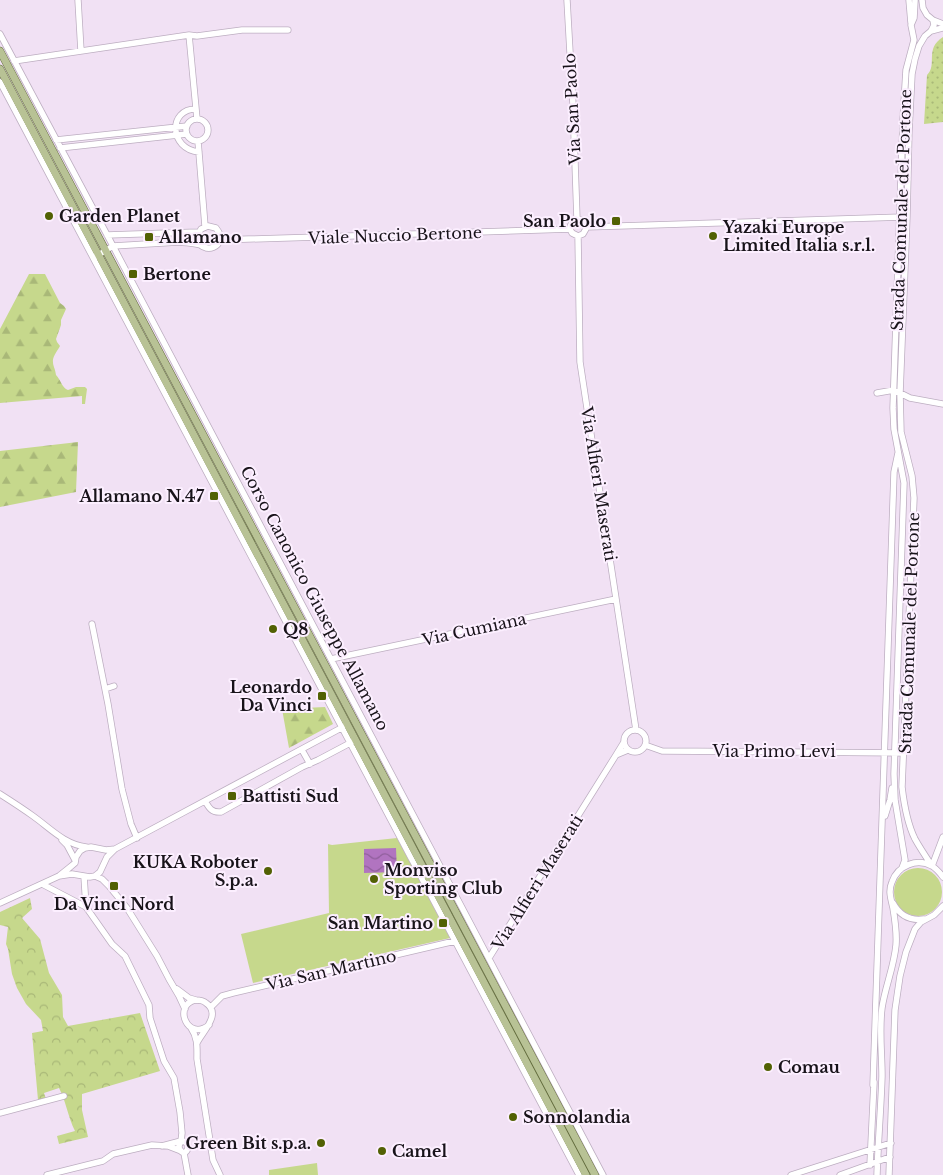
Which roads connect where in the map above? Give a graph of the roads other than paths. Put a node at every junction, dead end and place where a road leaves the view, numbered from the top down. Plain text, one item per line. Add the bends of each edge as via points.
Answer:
1 (78, 0) edge
2 (567, 0) edge
3 (909, 0) edge
4 (915, 0) edge
5 (922, 0) edge
6 (927, 15) junction
7 (914, 18) junction
8 (933, 20) junction
9 (943, 24) edge
10 (912, 28) junction
11 (943, 28) edge
12 (288, 30) dead end
13 (932, 31) junction
14 (0, 34) edge
15 (189, 36) junction
16 (925, 36) junction
17 (0, 51) edge
18 (81, 51) junction
19 (14, 61) junction
20 (0, 69) edge
21 (0, 82) edge
22 (196, 108) junction
23 (197, 119) junction
24 (187, 126) junction
25 (176, 127) junction
26 (187, 134) junction
27 (176, 135) junction
28 (56, 140) junction
29 (198, 141) junction
30 (60, 148) junction
31 (199, 152) junction
32 (900, 217) junction
33 (907, 217) junction
34 (205, 219) junction
35 (577, 219) junction
36 (205, 226) junction
37 (587, 227) junction
38 (570, 229) junction
39 (191, 232) junction
40 (198, 233) junction
41 (144, 234) junction
42 (108, 235) junction
43 (578, 236) junction
44 (220, 240) junction
45 (180, 242) junction
46 (131, 245) junction
47 (201, 245) junction
48 (113, 246) junction
49 (106, 250) junction
50 (96, 256) junction
51 (894, 390) junction
52 (900, 393) junction
53 (877, 394) dead end
54 (943, 404) edge
55 (898, 449) junction
56 (616, 600) junction
57 (92, 624) dead end
58 (331, 659) junction
59 (114, 686) dead end
60 (105, 689) junction
61 (362, 717) junction
62 (355, 721) junction
63 (345, 726) junction
64 (636, 730) junction
65 (353, 742) junction
66 (624, 742) junction
67 (646, 745) junction
68 (302, 750) junction
69 (628, 750) junction
70 (885, 752) junction
71 (895, 752) junction
72 (904, 753) junction
73 (616, 755) junction
74 (310, 764) junction
75 (894, 774) junction
76 (0, 794) edge
77 (205, 801) junction
78 (882, 826) junction
79 (58, 835) junction
80 (943, 837) edge
81 (137, 838) junction
82 (94, 848) junction
83 (115, 849) junction
84 (75, 862) junction
85 (103, 864) junction
86 (902, 868) junction
87 (938, 868) edge
88 (82, 875) junction
89 (59, 876) junction
90 (95, 876) junction
91 (943, 877) edge
92 (42, 884) junction
93 (109, 886) junction
94 (892, 901) junction
95 (0, 903) edge
96 (943, 906) edge
97 (86, 907) junction
98 (925, 919) junction
99 (455, 941) junction
100 (489, 958) junction
101 (174, 987) junction
102 (201, 1000) junction
103 (211, 1007) junction
104 (185, 1009) junction
105 (209, 1025) junction
106 (191, 1028) junction
107 (198, 1043) junction
108 (882, 1053) junction
109 (873, 1085) junction
110 (64, 1096) dead end
111 (0, 1113) edge
112 (181, 1141) junction
113 (891, 1142) junction
114 (162, 1146) junction
115 (878, 1146) junction
116 (871, 1149) junction
117 (182, 1152) junction
118 (890, 1157) junction
119 (878, 1162) junction
120 (870, 1165) junction
121 (47, 1175) edge
122 (188, 1175) edge
123 (220, 1175) edge
124 (578, 1175) edge
125 (586, 1175) edge
126 (595, 1175) edge
127 (603, 1175) edge
128 (791, 1175) edge
129 (840, 1175) edge
130 (877, 1175) edge
131 (889, 1175) edge

1 - 18 street
2 - 35 street, Via San Paolo
3 - 10 street, Strada Comunale del Portone
4 - 7 street, Strada Comunale del Portone
5 - 6 street
6 - 7 street
6 - 8 street
7 - 10 street, Strada Comunale del Portone
8 - 9 street
8 - 13 street
10 - 16 street
10 - 32 street, Strada Comunale del Portone via 914,40 906,70
11 - 13 street
12 - 15 street via 242,30
13 - 16 street
14 - 19 street, Corso Canonico Giuseppe Allamano
15 - 18 street
15 - 22 street
16 - 33 street, Strada Comunale del Portone via 912,74
17 - 49 main road, Corso Canonico Giuseppe Allamano
18 - 19 street
19 - 28 street, Corso Canonico Giuseppe Allamano
20 - 50 main road, Corso Canonico Giuseppe Allamano
21 - 50 street, Corso Canonico Giuseppe Allamano
22 - 23 street
22 - 25 street via 178,118
23 - 24 street
23 - 29 street via 208,126 206,137
24 - 25 street
24 - 26 street
25 - 27 street
25 - 28 street
26 - 27 street
26 - 29 street
27 - 30 street
27 - 31 street via 182,145
28 - 30 street, Corso Canonico Giuseppe Allamano
29 - 31 street
30 - 42 street, Corso Canonico Giuseppe Allamano
31 - 34 street
32 - 33 street
32 - 37 street
32 - 51 street, Strada Comunale del Portone
33 - 52 street, Strada Comunale del Portone
34 - 36 street
34 - 39 street
35 - 37 street via 585,222
35 - 38 street
36 - 40 street, Viale Nuccio Bertone
36 - 44 street via 216,228
37 - 43 street
38 - 43 street
38 - 44 street, Viale Nuccio Bertone
39 - 40 street
39 - 41 street
40 - 45 street, Viale Nuccio Bertone
40 - 47 street
41 - 42 street
41 - 46 street
42 - 48 street, Corso Canonico Giuseppe Allamano
43 - 56 street, Via Alfieri Maserati via 580,362
44 - 47 street, Viale Nuccio Bertone via 214,247
45 - 46 street, Viale Nuccio Bertone
45 - 47 street, Viale Nuccio Bertone
46 - 48 street, Viale Nuccio Bertone
48 - 49 street, Viale Nuccio Bertone
48 - 58 street, Corso Canonico Giuseppe Allamano
49 - 50 street, Viale Nuccio Bertone
49 - 62 main road, Corso Canonico Giuseppe Allamano
50 - 63 main road, Corso Canonico Giuseppe Allamano
51 - 52 street
51 - 53 street
51 - 55 street, Strada Comunale del Portone via 893,421
52 - 54 street
52 - 72 street, Strada Comunale del Portone via 901,432 914,498
55 - 70 street, Strada Comunale del Portone via 894,472
55 - 71 street, Strada Comunale del Portone via 904,483
56 - 58 street, Via Cumiana
56 - 64 street, Via Alfieri Maserati
57 - 60 street
58 - 61 street, Corso Canonico Giuseppe Allamano
59 - 60 street
60 - 81 street via 122,789
61 - 62 street
61 - 100 street, Corso Canonico Giuseppe Allamano
62 - 63 street
62 - 126 main road, Corso Canonico Giuseppe Allamano
63 - 65 main road, Corso Canonico Giuseppe Allamano
63 - 68 street
64 - 66 street via 627,733
64 - 67 street via 644,735
65 - 74 street
65 - 99 street, Corso Canonico Giuseppe Allamano
65 - 125 main road, Corso Canonico Giuseppe Allamano
66 - 69 street
66 - 73 street
67 - 69 street via 640,751
67 - 70 street, Via Primo Levi via 662,751
68 - 74 street
68 - 77 street
69 - 73 street
70 - 71 street, Via Primo Levi
70 - 78 street, Strada Comunale del Portone
71 - 72 street, Via Primo Levi
71 - 75 street, Strada Comunale del Portone
72 - 87 street, Strada Comunale del Portone via 902,787 909,823 916,842
73 - 100 street, Via Alfieri Maserati
74 - 77 street via 221,812 212,810
75 - 78 street, Strada Comunale del Portone
75 - 86 street, Strada Comunale del Portone via 905,860
76 - 79 street
77 - 81 street
78 - 109 street, Strada Comunale del Portone
79 - 82 street via 71,844
79 - 84 street
80 - 87 street
81 - 83 street
82 - 83 street
82 - 84 street via 84,848
82 - 85 street via 102,855
83 - 85 street
84 - 88 street
84 - 89 street
85 - 90 street
85 - 93 street
86 - 87 street via 916,863
86 - 94 street, Strada Comunale del Portone via 891,882
87 - 91 street, Strada Comunale del Portone
88 - 89 street
88 - 90 street
88 - 97 street
89 - 92 street
90 - 93 street
92 - 95 street
92 - 97 street
93 - 101 street via 136,922
94 - 98 street via 908,918
94 - 108 street, Strada Comunale del Portone via 897,938 882,1009
96 - 98 street
97 - 112 street via 112,944 125,956 149,1005 164,1061 174,1078
98 - 113 street via 915,929 896,993
99 - 103 street, Via San Martino via 233,993 222,996
99 - 124 street, Corso Canonico Giuseppe Allamano
100 - 127 street, Corso Canonico Giuseppe Allamano
101 - 102 street via 192,1000
101 - 104 street
102 - 103 street
102 - 104 street via 191,1002
103 - 105 street via 213,1016
104 - 106 street via 185,1021
105 - 106 street via 201,1029
105 - 107 street
106 - 107 street
107 - 123 street via 213,1160
108 - 109 street
108 - 115 street, Strada Comunale del Portone
109 - 116 street
110 - 111 street
112 - 114 street
112 - 117 street via 185,1141 188,1147
113 - 115 street
113 - 118 street
114 - 117 street
114 - 121 street via 152,1145 113,1154 103,1161
115 - 116 street
115 - 119 street, Strada Comunale del Portone
116 - 120 street
116 - 128 street
117 - 122 street
118 - 119 street
118 - 131 street
119 - 120 street
119 - 130 street, Strada Comunale del Portone
120 - 129 street

